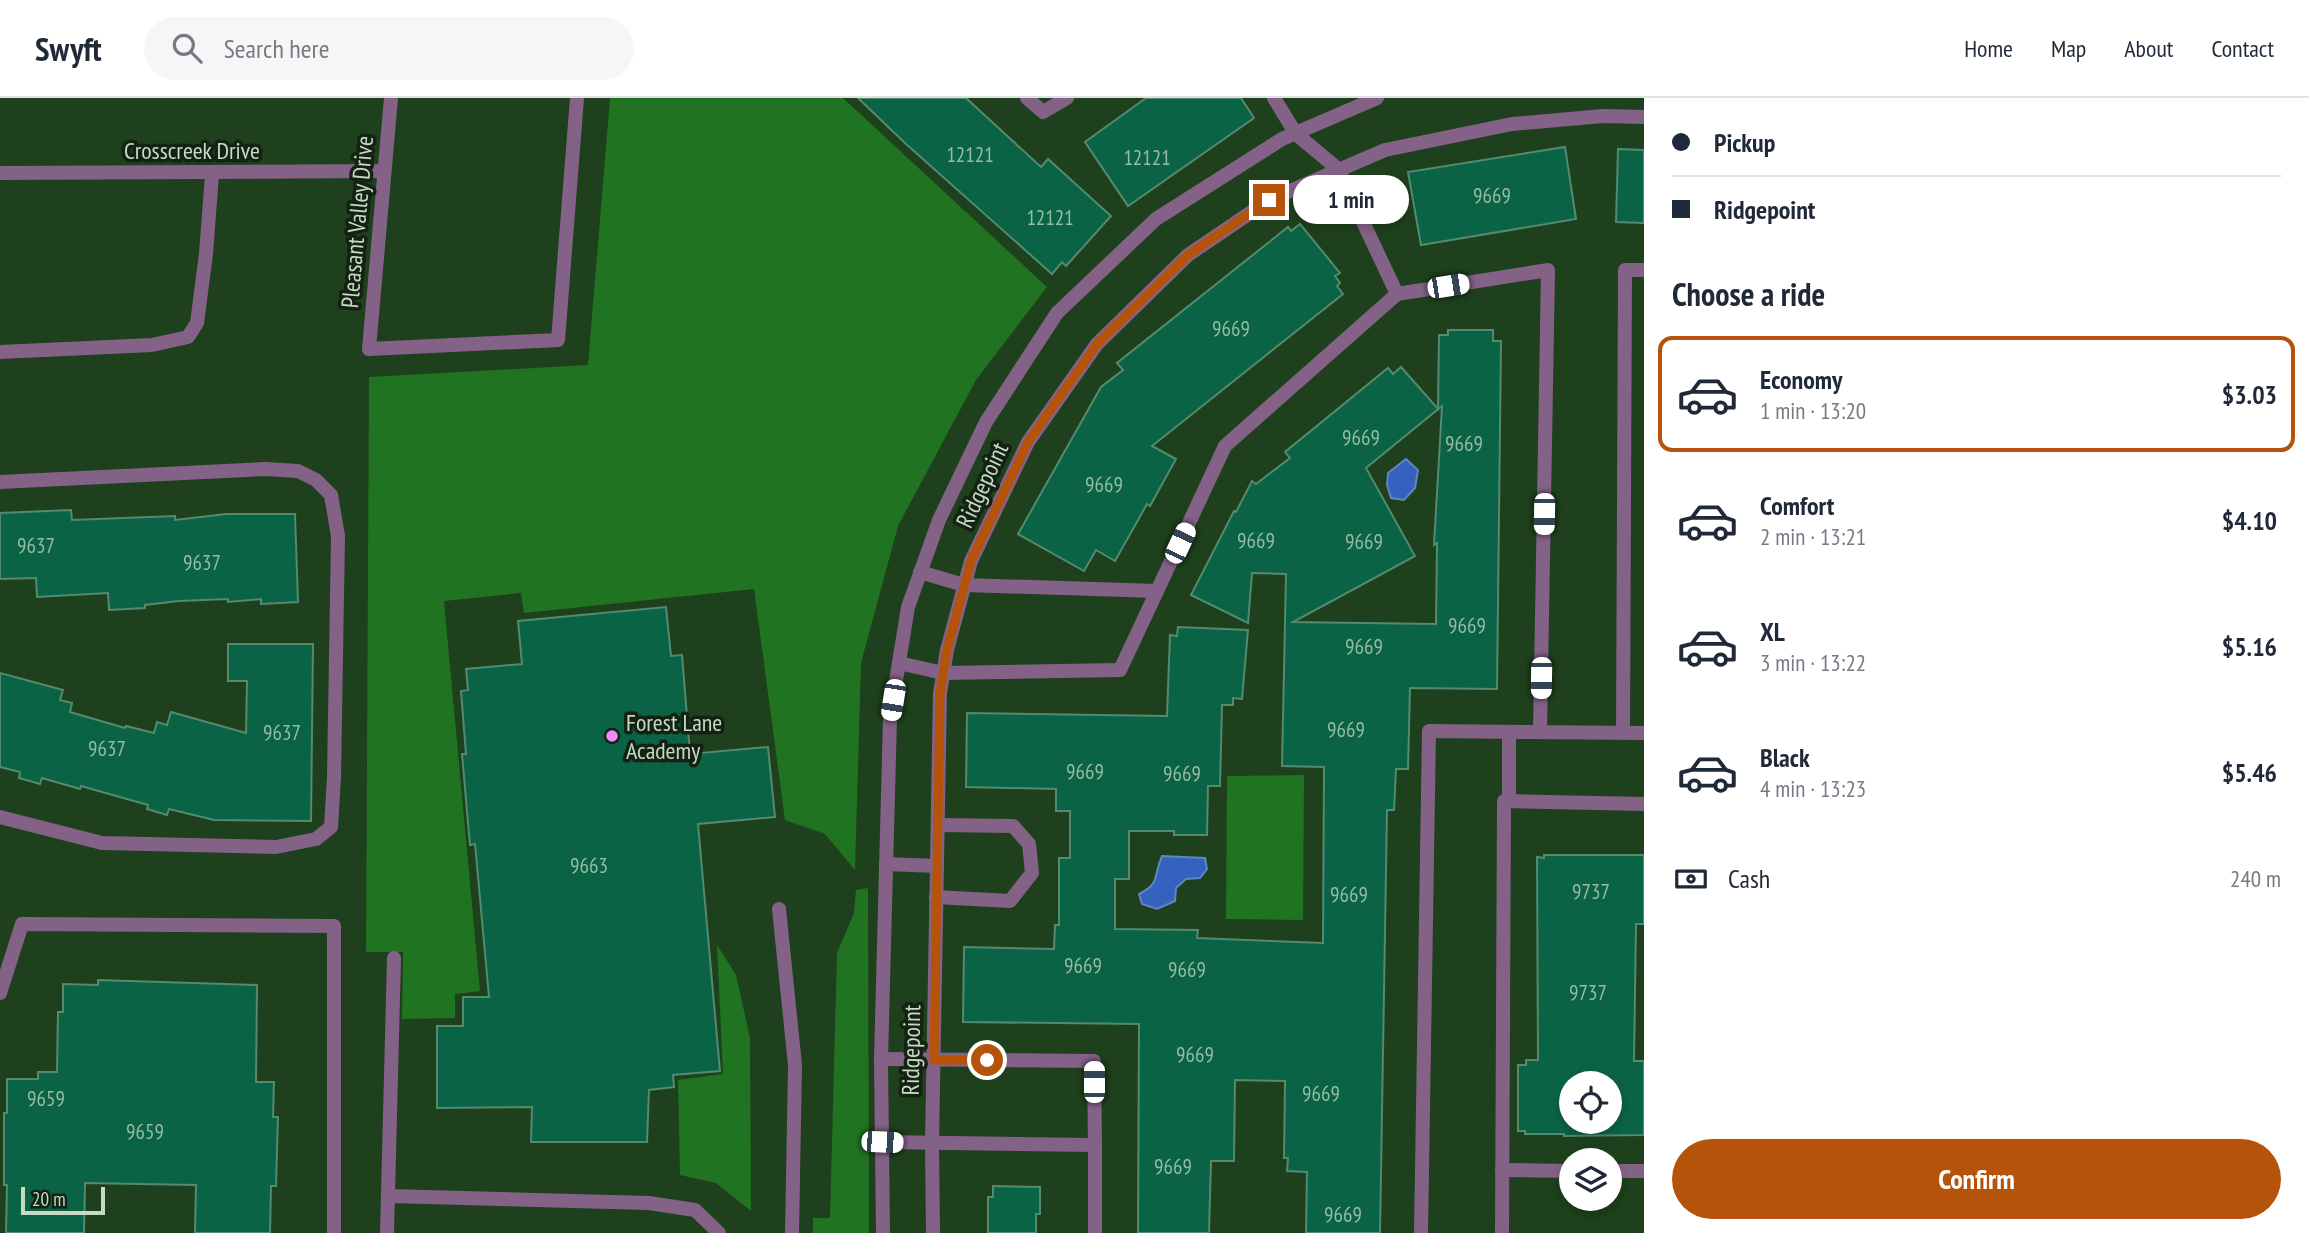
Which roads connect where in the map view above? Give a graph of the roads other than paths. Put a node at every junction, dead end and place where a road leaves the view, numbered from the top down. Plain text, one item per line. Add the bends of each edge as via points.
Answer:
1 (390, 98) edge
2 (577, 98) edge
3 (1027, 98) edge
4 (1067, 98) edge
5 (1274, 98) edge
6 (1377, 98) edge
7 (1644, 117) edge
8 (1296, 134) junction
9 (1338, 169) junction
10 (384, 171) junction
11 (0, 173) edge
12 (212, 174) junction
13 (1644, 270) edge
14 (1398, 294) junction
15 (0, 352) edge
16 (0, 482) edge
17 (920, 572) junction
18 (964, 585) junction
19 (1157, 591) junction
20 (899, 663) junction
21 (943, 673) junction
22 (1509, 732) junction
23 (1540, 732) junction
24 (1623, 733) junction
25 (1644, 733) edge
26 (1509, 801) junction
27 (1644, 804) edge
28 (0, 817) edge
29 (938, 825) junction
30 (886, 864) junction
31 (937, 866) junction
32 (936, 897) junction
33 (779, 909) dead end
34 (394, 958) dead end
35 (0, 993) edge
36 (881, 1059) junction
37 (934, 1060) junction
38 (882, 1142) junction
39 (932, 1144) junction
40 (1095, 1145) junction
41 (1502, 1170) junction
42 (1559, 1171) edge
43 (1622, 1171) edge
44 (1644, 1171) edge
45 (388, 1196) junction
46 (334, 1233) edge
47 (387, 1233) edge
48 (719, 1233) edge
49 (792, 1233) edge
50 (883, 1233) edge
51 (933, 1233) edge
52 (1095, 1233) edge
53 (1421, 1233) edge
54 (1502, 1233) edge

1 - 10 street, Pleasant Valley Drive
2 - 10 street, Pleasant Valley Drive via 558,340 369,349
3 - 4 street via 1043,112
5 - 8 street
6 - 8 street, Ridgepoint
7 - 9 street, Ridgepoint via 1512,124 1385,150
8 - 9 street
8 - 17 street, Ridgepoint via 1156,219 1057,313 986,422 939,520
9 - 14 street
9 - 18 street, Ridgepoint via 1269,200 1188,255 1097,344 1028,442
10 - 12 street, Crosscreek Drive
11 - 12 street, Crosscreek Drive
12 - 15 street via 197,323 188,337 152,345
13 - 24 street via 1625,270
14 - 19 street via 1225,446
14 - 23 street via 1548,270
16 - 28 street via 298,471 331,495 338,536 331,827 316,839 276,847 102,843
17 - 18 street
17 - 20 street, Ridgepoint via 908,607
18 - 19 street
18 - 21 street, Ridgepoint
19 - 21 street via 1120,670
20 - 21 street
20 - 30 street, Ridgepoint via 890,718
21 - 29 street, Ridgepoint
22 - 23 street
22 - 26 street
22 - 53 street via 1429,731
23 - 24 street
24 - 25 street
26 - 27 street
26 - 41 street via 1504,801
29 - 31 street, Ridgepoint
29 - 32 street via 1013,827 1029,844 1032,873 1010,901
30 - 31 street
30 - 36 street, Ridgepoint
31 - 32 street, Ridgepoint
32 - 37 street, Ridgepoint
33 - 49 street via 795,1065
34 - 45 street
35 - 46 street via 22,923 334,926
36 - 37 street
36 - 38 street, Ridgepoint
37 - 39 street, Ridgepoint
37 - 40 street via 1094,1061
38 - 39 street
38 - 50 street, Ridgepoint
39 - 40 street
39 - 51 street, Ridgepoint
40 - 52 street
41 - 42 street
41 - 54 street
43 - 44 street
45 - 47 street
45 - 48 street via 649,1203 695,1210

